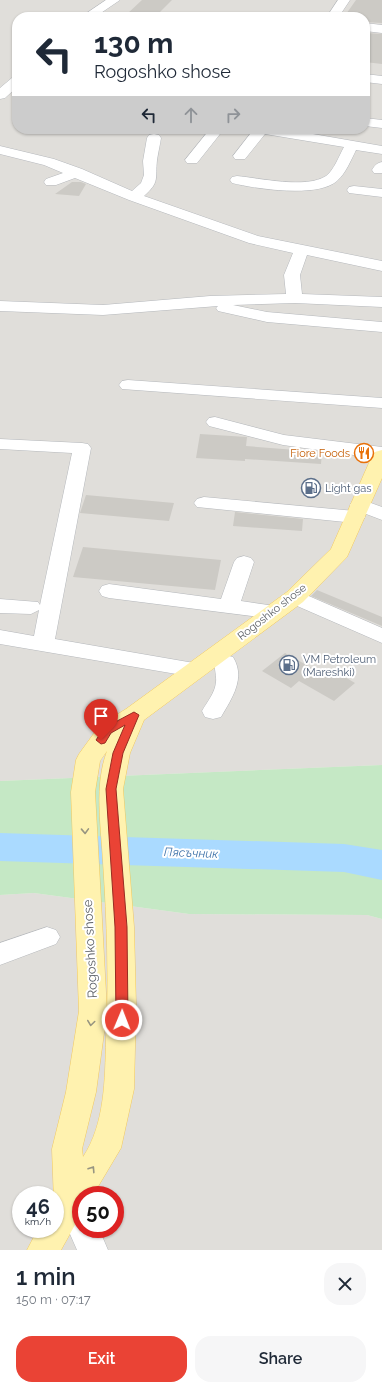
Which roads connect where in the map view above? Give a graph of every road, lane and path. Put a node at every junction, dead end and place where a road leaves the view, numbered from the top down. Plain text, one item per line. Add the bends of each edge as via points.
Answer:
1 (114, 0) edge
2 (344, 0) edge
3 (95, 12) edge
4 (336, 12) edge
5 (370, 28) edge
6 (382, 29) edge
7 (370, 78) edge
8 (382, 80) edge
9 (12, 85) edge
10 (0, 96) edge
11 (370, 123) edge
12 (382, 124) edge
13 (213, 134) edge
14 (257, 134) edge
15 (289, 134) edge
16 (154, 138) dead end
17 (352, 145) junction
18 (0, 150) edge
19 (382, 150) edge
20 (240, 156) dead end
21 (192, 160) dead end
22 (77, 172) junction
23 (237, 180) dead end
24 (51, 182) dead end
25 (354, 190) dead end
26 (382, 193) edge
27 (134, 197) junction
28 (302, 250) junction
29 (382, 266) edge
30 (295, 298) junction
31 (210, 301) junction
32 (382, 302) edge
33 (0, 306) edge
34 (382, 327) edge
35 (128, 385) dead end
36 (382, 403) edge
37 (215, 422) dead end
38 (0, 444) edge
39 (382, 453) edge
40 (382, 456) edge
41 (204, 498) dead end
42 (353, 508) junction
43 (382, 514) edge
44 (244, 562) dead end
45 (109, 591) dead end
46 (295, 597) junction
47 (0, 606) edge
48 (229, 606) junction
49 (31, 607) dead end
50 (275, 612) junction
51 (382, 636) edge
52 (0, 637) edge
53 (43, 644) junction
54 (226, 662) dead end
55 (194, 670) junction
56 (213, 711) dead end
57 (134, 715) junction
58 (46, 937) dead end
59 (0, 954) edge
60 (72, 1186) edge
61 (88, 1186) edge
62 (72, 1217) edge
63 (87, 1238) edge
64 (43, 1250) edge
65 (93, 1250) edge

1 - 3 street
2 - 4 street
5 - 6 street
7 - 8 street
9 - 10 street
11 - 12 street
13 - 21 street
14 - 20 street
15 - 17 street
16 - 27 street via 148,186
17 - 19 street
17 - 23 street via 333,178 323,185
18 - 22 street
22 - 24 street
22 - 27 street
25 - 26 street
27 - 28 street via 254,240
28 - 29 street
28 - 30 street via 292,275
30 - 31 street
30 - 32 street
31 - 33 street via 103,310
31 - 34 street via 226,309 248,314
35 - 36 street
37 - 39 street via 283,440
38 - 53 street via 82,448
40 - 42 main road, Rogoshko shose
41 - 42 street
42 - 43 street
42 - 46 main road, Rogoshko shose via 340,552
44 - 48 street
45 - 48 street
46 - 50 main road, Rogoshko shose
46 - 51 street
47 - 49 street
48 - 50 street
50 - 55 main road, Rogoshko shose
52 - 53 street
53 - 55 street
54 - 56 street via 228,685
55 - 57 main road, Rogoshko shose
57 -> 60 main road, Rogoshko shose via 108,731 88,760 83,792 93,1011 81,1092 67,1149
61 -> 57 main road via 106,1148 119,1089 121,927 111,789 118,753
58 - 59 street
62 - 64 main road
63 - 65 street

